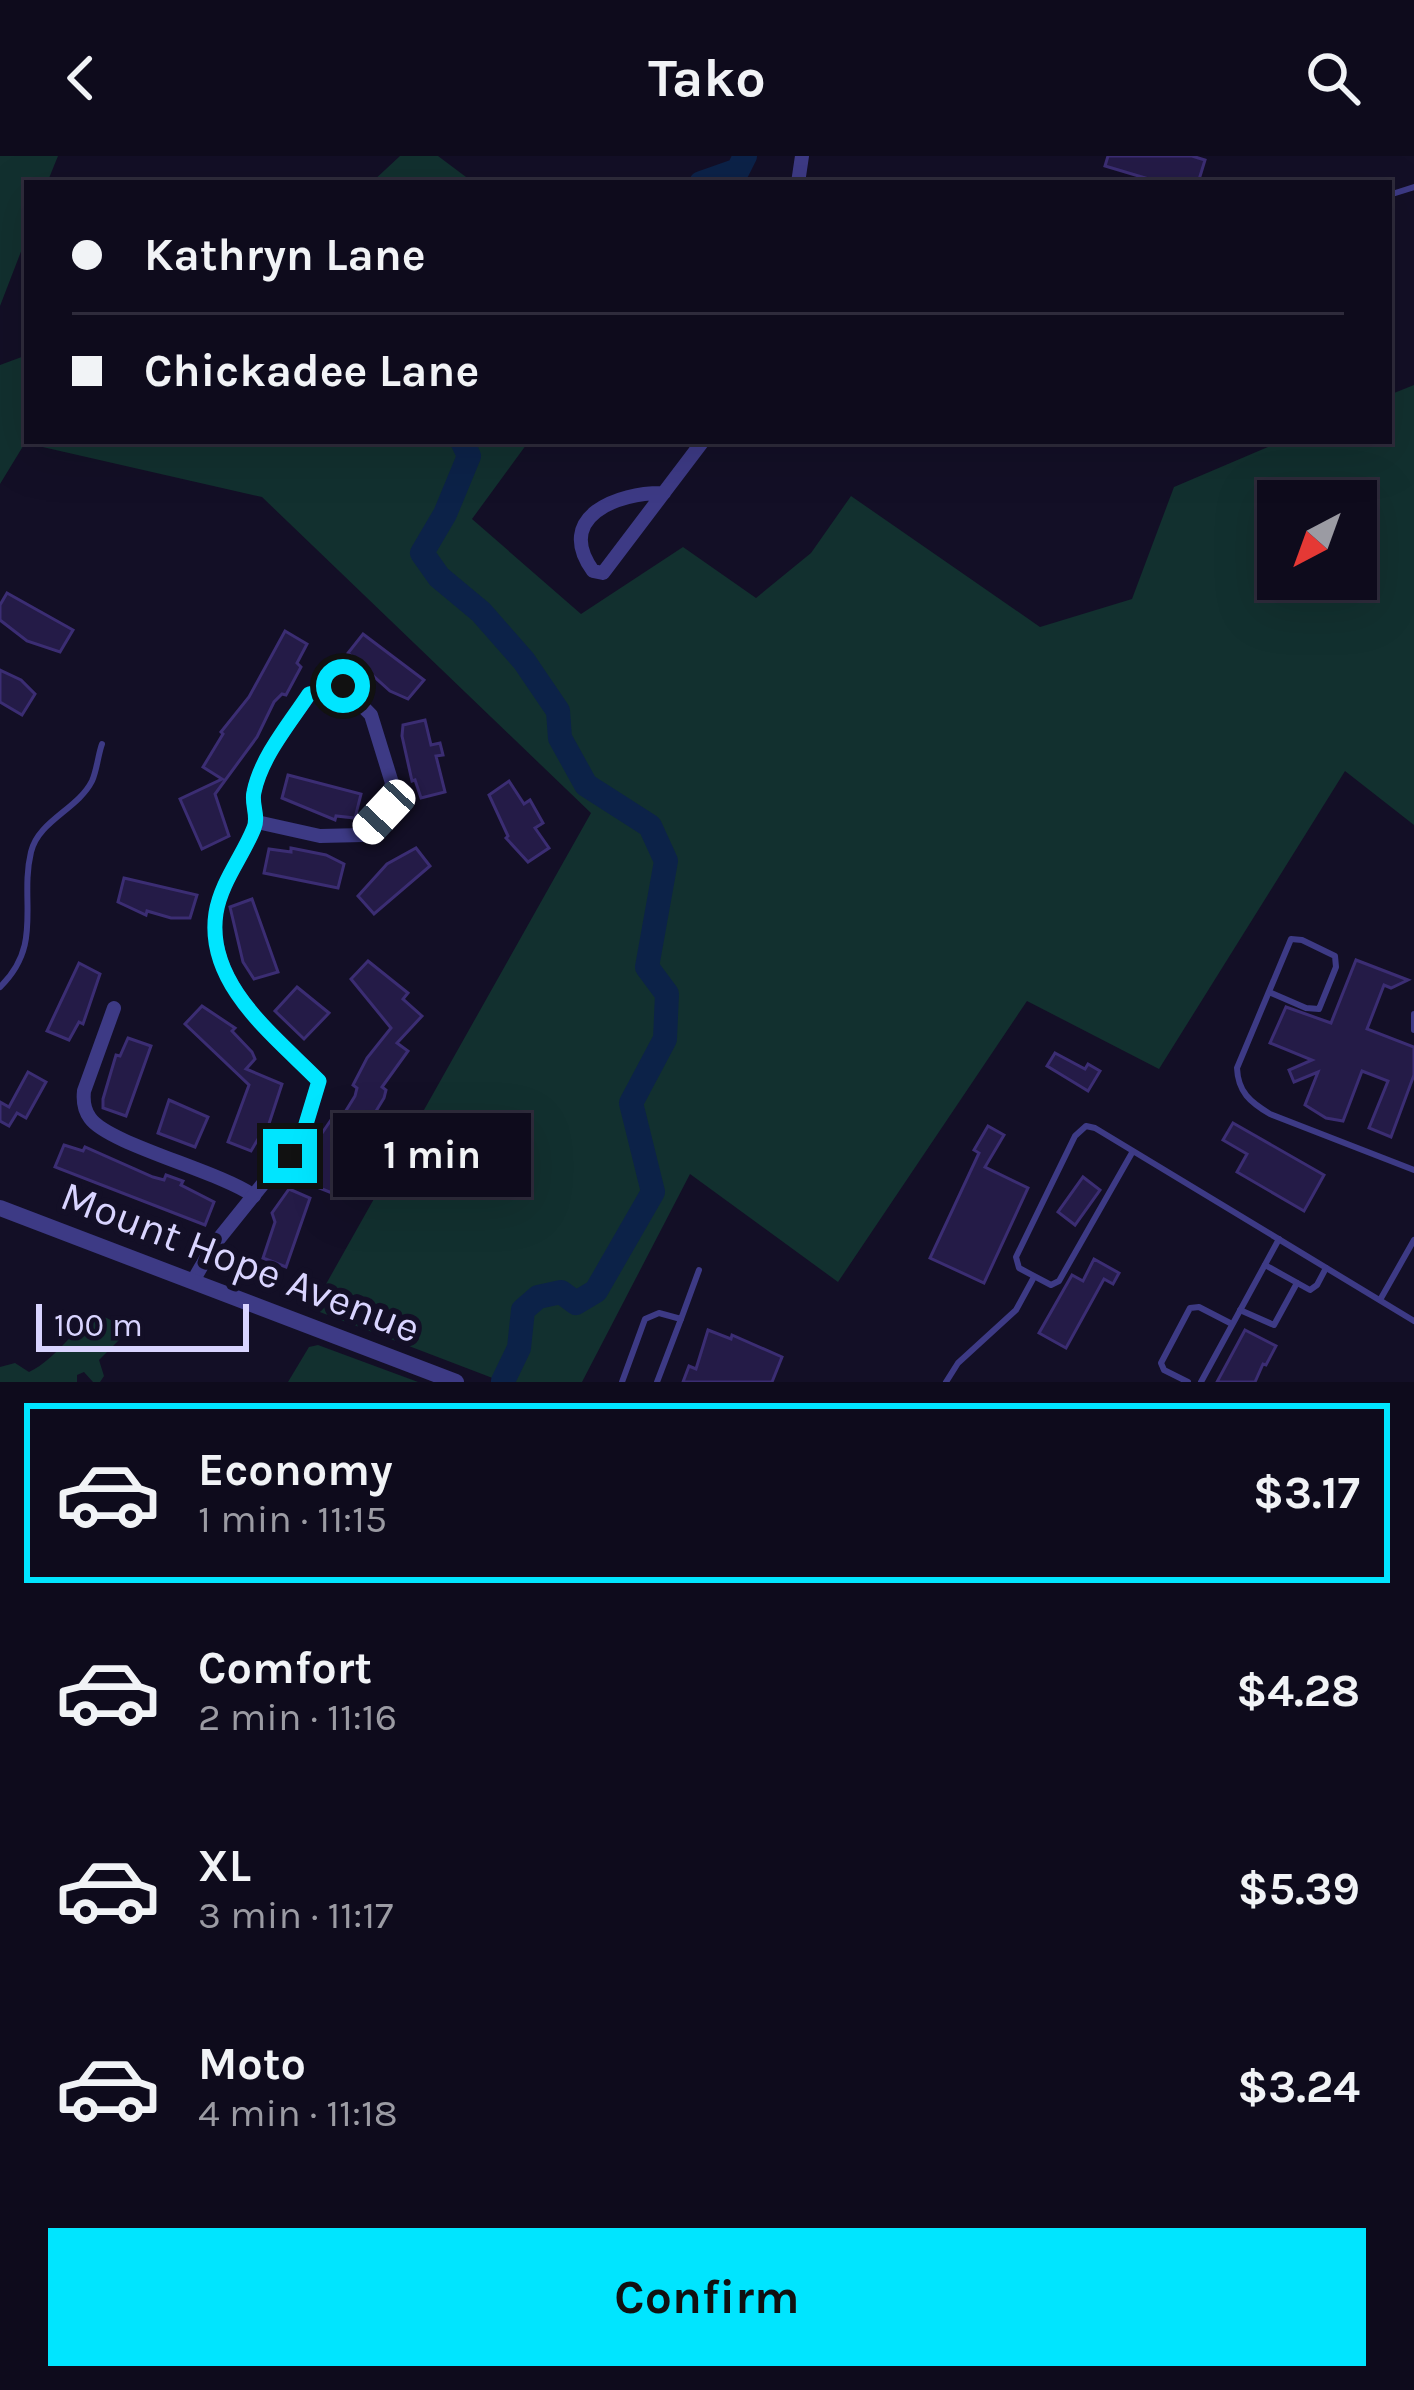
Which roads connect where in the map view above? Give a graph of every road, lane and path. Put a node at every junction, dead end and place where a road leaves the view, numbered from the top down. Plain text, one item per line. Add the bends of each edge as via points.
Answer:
1 (701, 444) edge
2 (664, 493) junction
3 (101, 744) dead end
4 (257, 822) junction
5 (0, 987) edge
6 (1269, 992) junction
7 (114, 1008) dead end
8 (1414, 1014) edge
9 (1414, 1030) edge
10 (1133, 1151) junction
11 (1414, 1170) edge
12 (254, 1196) junction
13 (0, 1208) edge
14 (1279, 1239) junction
15 (1414, 1240) edge
16 (1265, 1265) junction
17 (1326, 1268) junction
18 (699, 1270) dead end
19 (1034, 1277) junction
20 (193, 1281) junction
21 (1297, 1283) junction
22 (1380, 1300) junction
23 (1240, 1310) junction
24 (681, 1319) junction
25 (1414, 1321) edge
26 (1232, 1324) junction
27 (456, 1382) edge
28 (622, 1382) edge
29 (657, 1382) edge
30 (946, 1382) edge
31 (1188, 1382) edge
32 (1201, 1382) edge

1 - 2 street
2 - 2 street via 603,573 593,571 580,553 590,516 628,494
3 - 5 lane via 92,782 31,850 24,950
4 - 4 street via 253,794 275,746 309,694 343,686 371,715 392,783 384,812 363,835 320,836
4 - 12 street via 216,914 218,952 236,995 319,1081 303,1134
6 - 6 lane via 1291,939 1335,956 1319,1009
6 - 11 lane via 1237,1068 1249,1100
7 - 12 street via 84,1090 90,1118
8 - 9 lane
10 - 14 lane
10 - 19 lane via 1059,1281
10 - 19 lane via 1095,1128 1081,1129 1016,1257
12 - 20 street
13 - 20 street, Mount Hope Avenue
14 - 16 lane
14 - 17 lane
15 - 22 lane
16 - 21 lane
16 - 23 lane
17 - 21 lane via 1314,1289
17 - 22 lane
18 - 24 lane
19 - 30 lane via 1016,1310
20 - 27 street, Mount Hope Avenue
21 - 23 lane via 1274,1325
22 - 25 lane
23 - 26 lane
24 - 28 lane via 644,1319
24 - 29 lane
26 - 31 lane via 1190,1308 1161,1363
26 - 32 lane

